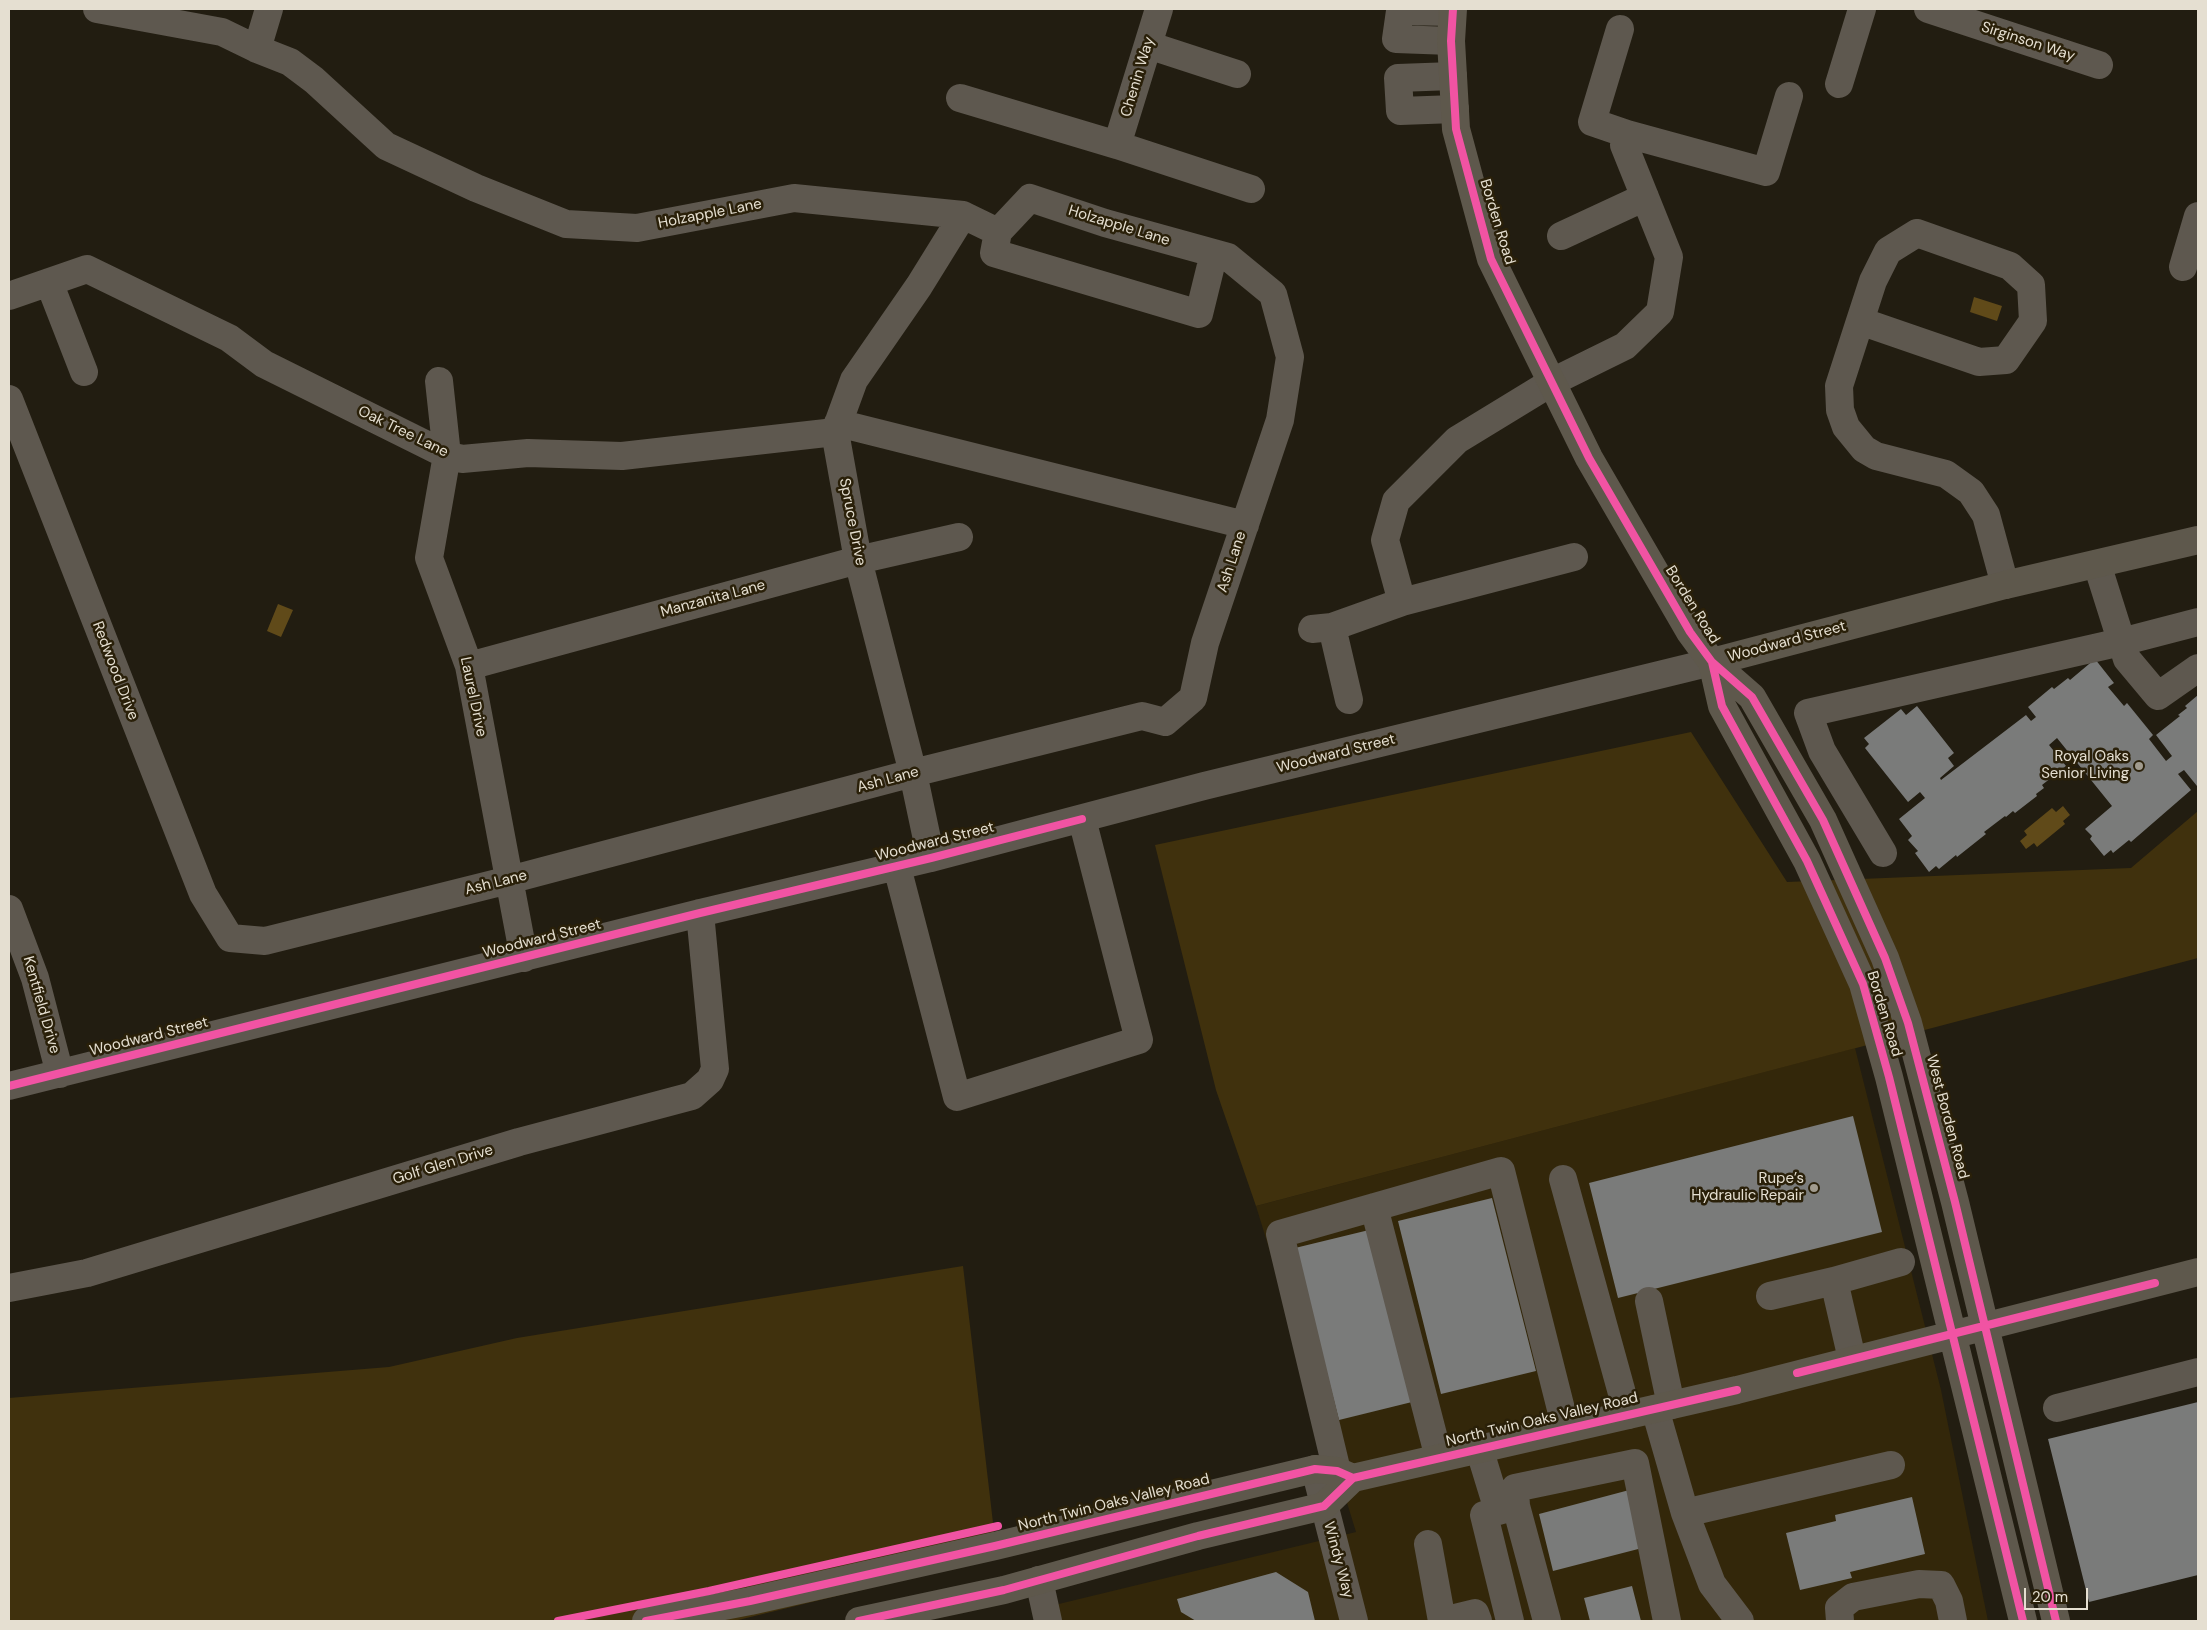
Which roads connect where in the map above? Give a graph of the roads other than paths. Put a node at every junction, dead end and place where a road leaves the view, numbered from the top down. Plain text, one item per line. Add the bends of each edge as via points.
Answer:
1 (97, 9) edge
2 (269, 9) edge
3 (1159, 9) edge
4 (1862, 9) edge
5 (1928, 9) edge
6 (1453, 10) edge
7 (1620, 29) dead end
8 (1451, 42) junction
9 (1148, 45) junction
10 (256, 49) junction
11 (2099, 65) dead end
12 (1237, 74) dead end
13 (1453, 76) junction
14 (1839, 84) dead end
15 (1789, 96) dead end
16 (960, 98) dead end
17 (1455, 109) junction
18 (1627, 134) junction
19 (1117, 145) junction
20 (1251, 189) dead end
21 (1645, 197) junction
22 (963, 215) junction
23 (2198, 216) edge
24 (998, 232) junction
25 (1561, 236) dead end
26 (1214, 253) junction
27 (2191, 253) edge
28 (49, 282) junction
29 (9, 296) edge
30 (1860, 321) junction
31 (1290, 357) joint
32 (84, 372) dead end
33 (439, 381) dead end
34 (1552, 382) junction
35 (9, 399) edge
36 (836, 428) junction
37 (448, 455) junction
38 (1244, 526) junction
39 (959, 537) dead end
40 (2198, 540) edge
41 (1574, 557) dead end
42 (858, 560) junction
43 (2097, 564) junction
44 (2005, 585) junction
45 (1402, 602) junction
46 (2198, 622) edge
47 (2121, 642) junction
48 (1712, 662) junction
49 (469, 666) junction
50 (2198, 668) edge
51 (1349, 700) dead end
52 (913, 773) junction
53 (1082, 819) junction
54 (1883, 853) dead end
55 (931, 858) junction
56 (897, 867) junction
57 (509, 880) junction
58 (9, 909) edge
59 (700, 913) junction
60 (230, 938) joint
61 (524, 958) junction
62 (60, 1074) junction
63 (9, 1086) edge
64 (1563, 1179) dead end
65 (1374, 1207) junction
66 (1901, 1262) dead end
67 (2198, 1272) edge
68 (1834, 1281) junction
69 (9, 1288) edge
70 (1770, 1296) dead end
71 (1649, 1301) dead end
72 (1985, 1326) junction
73 (1954, 1334) junction
74 (1852, 1359) junction
75 (2198, 1372) edge
76 (1663, 1407) junction
77 (2057, 1408) dead end
78 (1628, 1415) junction
79 (1566, 1429) junction
80 (1479, 1448) junction
81 (1439, 1458) junction
82 (1891, 1465) dead end
83 (1335, 1473) junction
84 (1324, 1506) junction
85 (1507, 1508) junction
86 (1685, 1513) junction
87 (1428, 1544) dead end
88 (1039, 1580) junction
89 (646, 1621) edge
90 (862, 1621) edge
91 (1048, 1621) edge
92 (1354, 1621) edge
93 (1478, 1621) edge
94 (1510, 1621) edge
95 (1547, 1621) edge
96 (1667, 1621) edge
97 (1740, 1621) edge
98 (1840, 1621) edge
99 (1953, 1621) edge
100 (2023, 1621) edge
101 (2056, 1621) edge

1 - 10 street, Holzapple Lane via 222,32
2 - 10 street
3 - 9 street, Chenin Way
4 - 14 street
5 - 11 street, Sirginson Way
6 - 8 main road, Borden Road
6 - 8 street via 1400,11 1396,40
7 - 18 street via 1592,122
8 - 13 main road, Borden Road
9 - 12 street
9 - 19 street, Chenin Way
10 - 22 street, Holzapple Lane via 290,62 386,146 476,188 566,224 637,228 794,198
13 - 17 main road, Borden Road
13 - 17 street via 1398,78 1400,111
15 - 18 street via 1766,172
16 - 19 street
17 - 34 main road, Borden Road via 1456,129 1491,260
18 - 21 street via 1624,146
19 - 20 street
21 - 25 street
21 - 34 street via 1669,257 1660,312 1625,346
22 - 24 street, Holzapple Lane
22 - 36 street via 854,380
23 - 27 street
24 - 26 street, Holzapple Lane via 1030,198
24 - 26 street via 994,253 1200,314
26 - 31 street, Holzapple Lane via 1228,257 1273,294
28 - 29 street, Oak Tree Lane
28 - 32 street
28 - 37 street, Oak Tree Lane via 87,269 230,338 264,364
30 - 30 street via 1888,251 1917,233 2010,266 2032,285 2033,321 2006,360 1978,362
30 - 44 street via 1839,386 1840,410 1846,427 1864,449 1876,456 1946,474 1971,492 1986,515
31 - 38 street, Ash Lane via 1280,420
33 - 37 street, Laurel Drive
34 - 45 street via 1457,440 1396,501 1386,540
34 - 48 main road, Borden Road via 1589,458 1690,632
35 - 60 street, Redwood Drive via 203,894
36 - 37 street, Oak Tree Lane via 622,456 528,453 462,459
36 - 38 street
36 - 42 street, Spruce Drive
37 - 49 street, Laurel Drive via 429,558
38 - 52 street, Ash Lane via 1205,643 1193,698 1165,722 1142,716
39 - 42 street, Manzanita Lane
40 - 43 main road, Woodward Street
41 - 45 street
42 - 49 street, Manzanita Lane
42 - 52 street, Spruce Drive
43 - 44 main road, Woodward Street
43 - 47 street
44 - 48 main road, Woodward Street
45 - 51 street via 1322,628
46 - 47 street
47 - 50 street via 2127,659 2158,696
47 - 54 street via 1808,713 1822,751
48 - 53 street, Woodward Street via 1204,786
48 - 72 main road, West Borden Road via 1752,697 1823,820 1885,958 1908,1023
48 - 73 main road, Borden Road via 1722,706 1822,891 1863,984
49 - 57 street, Laurel Drive
52 - 55 street, Spruce Drive
52 - 57 street, Ash Lane
53 - 55 street, Woodward Street
53 - 56 street via 1138,1040 956,1097
55 - 56 street, Woodward Street
56 - 59 street, Woodward Street
57 - 60 street, Ash Lane via 266,941
57 - 61 street, Laurel Drive
58 - 62 street, Kentfield Drive via 35,978
59 - 61 street, Woodward Street
59 - 69 street, Golf Glen Drive via 715,1068 710,1080 692,1096 519,1142 87,1273
61 - 62 street, Woodward Street
62 - 63 street, Woodward Street
64 - 78 street
65 - 79 street via 1500,1171
65 - 81 street
65 - 83 street via 1280,1234
66 - 68 street
67 - 72 main road, North Twin Oaks Valley Road
68 - 70 street
68 - 74 street
71 - 76 street
72 - 73 main road, North Twin Oaks Valley Road
72 - 101 main road, West Borden Road
73 - 74 main road, North Twin Oaks Valley Road
73 - 100 main road
74 - 76 main road, North Twin Oaks Valley Road
75 - 77 street
76 - 78 main road, North Twin Oaks Valley Road
76 - 86 street
78 - 79 main road, North Twin Oaks Valley Road
79 - 80 main road, North Twin Oaks Valley Road
80 - 81 main road, North Twin Oaks Valley Road
80 - 85 street
81 - 83 main road, North Twin Oaks Valley Road
82 - 86 street
83 - 84 main road
83 - 89 main road, North Twin Oaks Valley Road
84 - 88 main road via 1198,1536
84 - 92 street, Windy Way
85 - 94 street via 1484,1515
85 - 95 street
85 - 96 street via 1515,1488 1635,1463
86 - 97 street via 1712,1584
87 - 93 street via 1442,1621 1475,1613
88 - 90 main road
88 - 91 street
98 - 99 street via 1839,1608 1853,1597 1919,1584 1941,1585 1949,1601

